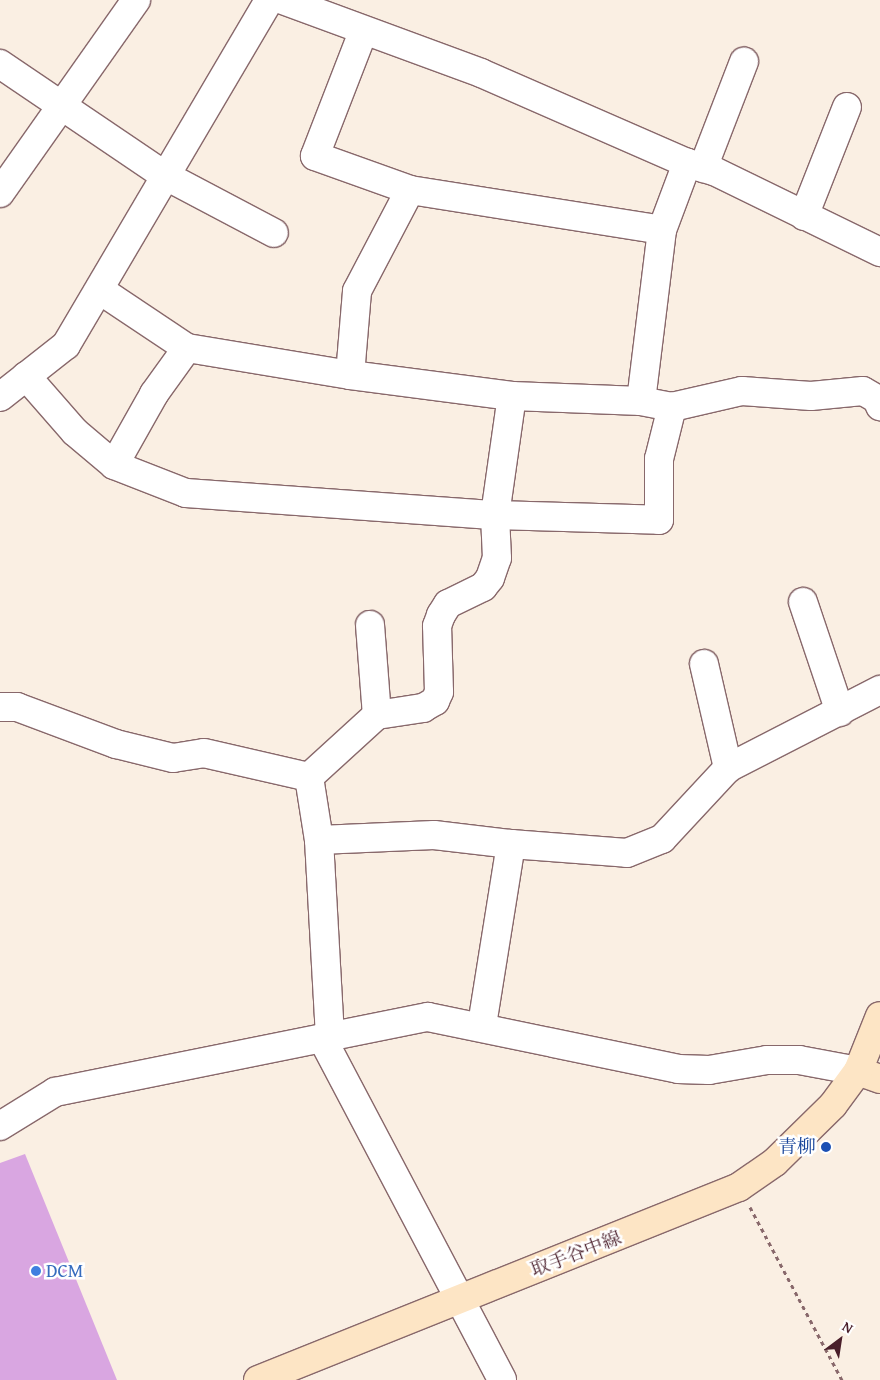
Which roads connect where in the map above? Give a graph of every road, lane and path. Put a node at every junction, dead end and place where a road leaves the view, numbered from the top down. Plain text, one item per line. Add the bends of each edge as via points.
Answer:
1 (136, 0) edge
2 (269, 0) edge
3 (283, 0) edge
4 (363, 32) junction
5 (744, 62) dead end
6 (0, 64) edge
7 (63, 103) junction
8 (847, 107) dead end
9 (695, 165) junction
10 (164, 175) junction
11 (1, 189) edge
12 (410, 190) junction
13 (804, 216) junction
14 (662, 230) junction
15 (274, 233) dead end
16 (880, 252) edge
17 (100, 290) junction
18 (186, 348) junction
19 (350, 375) junction
20 (26, 376) junction
21 (512, 396) junction
22 (0, 397) edge
23 (641, 401) junction
24 (880, 406) edge
25 (672, 407) junction
26 (114, 465) junction
27 (496, 515) junction
28 (803, 602) dead end
29 (370, 625) dead end
30 (704, 664) dead end
31 (880, 690) edge
32 (0, 707) edge
33 (840, 712) junction
34 (377, 715) junction
35 (728, 768) junction
36 (309, 777) junction
37 (319, 840) junction
38 (511, 844) junction
39 (880, 1016) edge
40 (482, 1026) junction
41 (326, 1037) junction
42 (869, 1075) edge
43 (0, 1126) edge
44 (739, 1187) junction
45 (458, 1300) junction
46 (258, 1380) edge
47 (502, 1380) edge
48 (842, 1380) edge

1 - 7 street
2 - 10 street
3 - 4 street
4 - 9 street via 482,73
4 - 12 street via 316,156
5 - 9 street
6 - 7 street
7 - 10 street
7 - 11 street
8 - 13 street
9 - 13 street
9 - 14 street
10 - 15 street
10 - 17 street
12 - 14 street
12 - 19 street via 357,292
13 - 16 street
14 - 23 street
17 - 18 street
17 - 20 street via 66,345
18 - 19 street
18 - 26 street via 154,394
19 - 21 street
20 - 22 street
20 - 26 street via 75,432
21 - 23 street
21 - 27 street
23 - 25 street
24 - 25 street via 877,399 863,391 812,396 742,391
25 - 27 street via 659,459 659,520
26 - 27 street via 186,493
27 - 34 street via 497,558 490,578 483,587 448,604 437,626 439,692 435,701 423,708
28 - 33 street
29 - 34 street
30 - 35 street
31 - 33 street
32 - 36 street via 17,707 116,744 173,758 204,753
33 - 35 street
34 - 36 street
35 - 38 street via 662,838 627,853
36 - 37 street
37 - 38 street via 434,836
37 - 41 street
38 - 40 street
39 - 42 main road, 取手谷中線
40 - 41 street via 428,1017
40 - 42 street via 678,1069 709,1070 767,1060 799,1060
41 - 43 street via 56,1092
41 - 45 street
42 - 44 main road, 取手谷中線 via 775,1162
44 - 45 main road, 取手谷中線
44 - 48 path
45 - 46 main road, 取手谷中線
45 - 47 street

